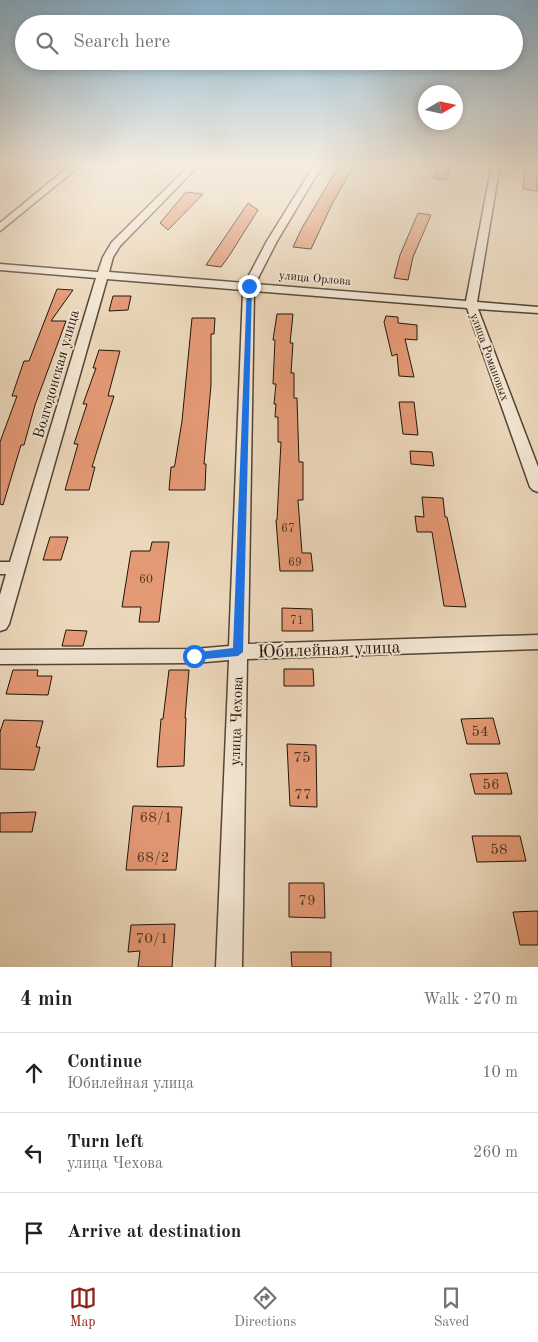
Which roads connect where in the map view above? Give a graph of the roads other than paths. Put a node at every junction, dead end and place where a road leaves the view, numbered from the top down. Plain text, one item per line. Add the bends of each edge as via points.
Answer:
1 (23, 209) edge
2 (151, 209) edge
3 (291, 209) edge
4 (488, 209) edge
5 (0, 228) edge
6 (0, 267) edge
7 (101, 276) junction
8 (249, 286) junction
9 (471, 304) junction
10 (538, 310) edge
11 (538, 487) edge
12 (8, 568) edge
13 (0, 624) edge
14 (538, 642) edge
15 (238, 652) junction
16 (0, 657) edge
17 (230, 967) edge

1 - 5 street
2 - 7 street, Волгодонская улица via 116,244
3 - 8 street, улица Чехова
4 - 9 street, улица Романовых
6 - 7 street, улица Орлова
7 - 8 street, улица Орлова
7 - 12 street, Волгодонская улица
8 - 9 street, улица Орлова
8 - 15 street, улица Чехова
9 - 10 street, улица Орлова
9 - 11 street, улица Романовых
12 - 13 street, Волгодонская улица
14 - 15 street, Юбилейная улица
15 - 16 street, Юбилейная улица via 194,656
15 - 17 street, улица Чехова

